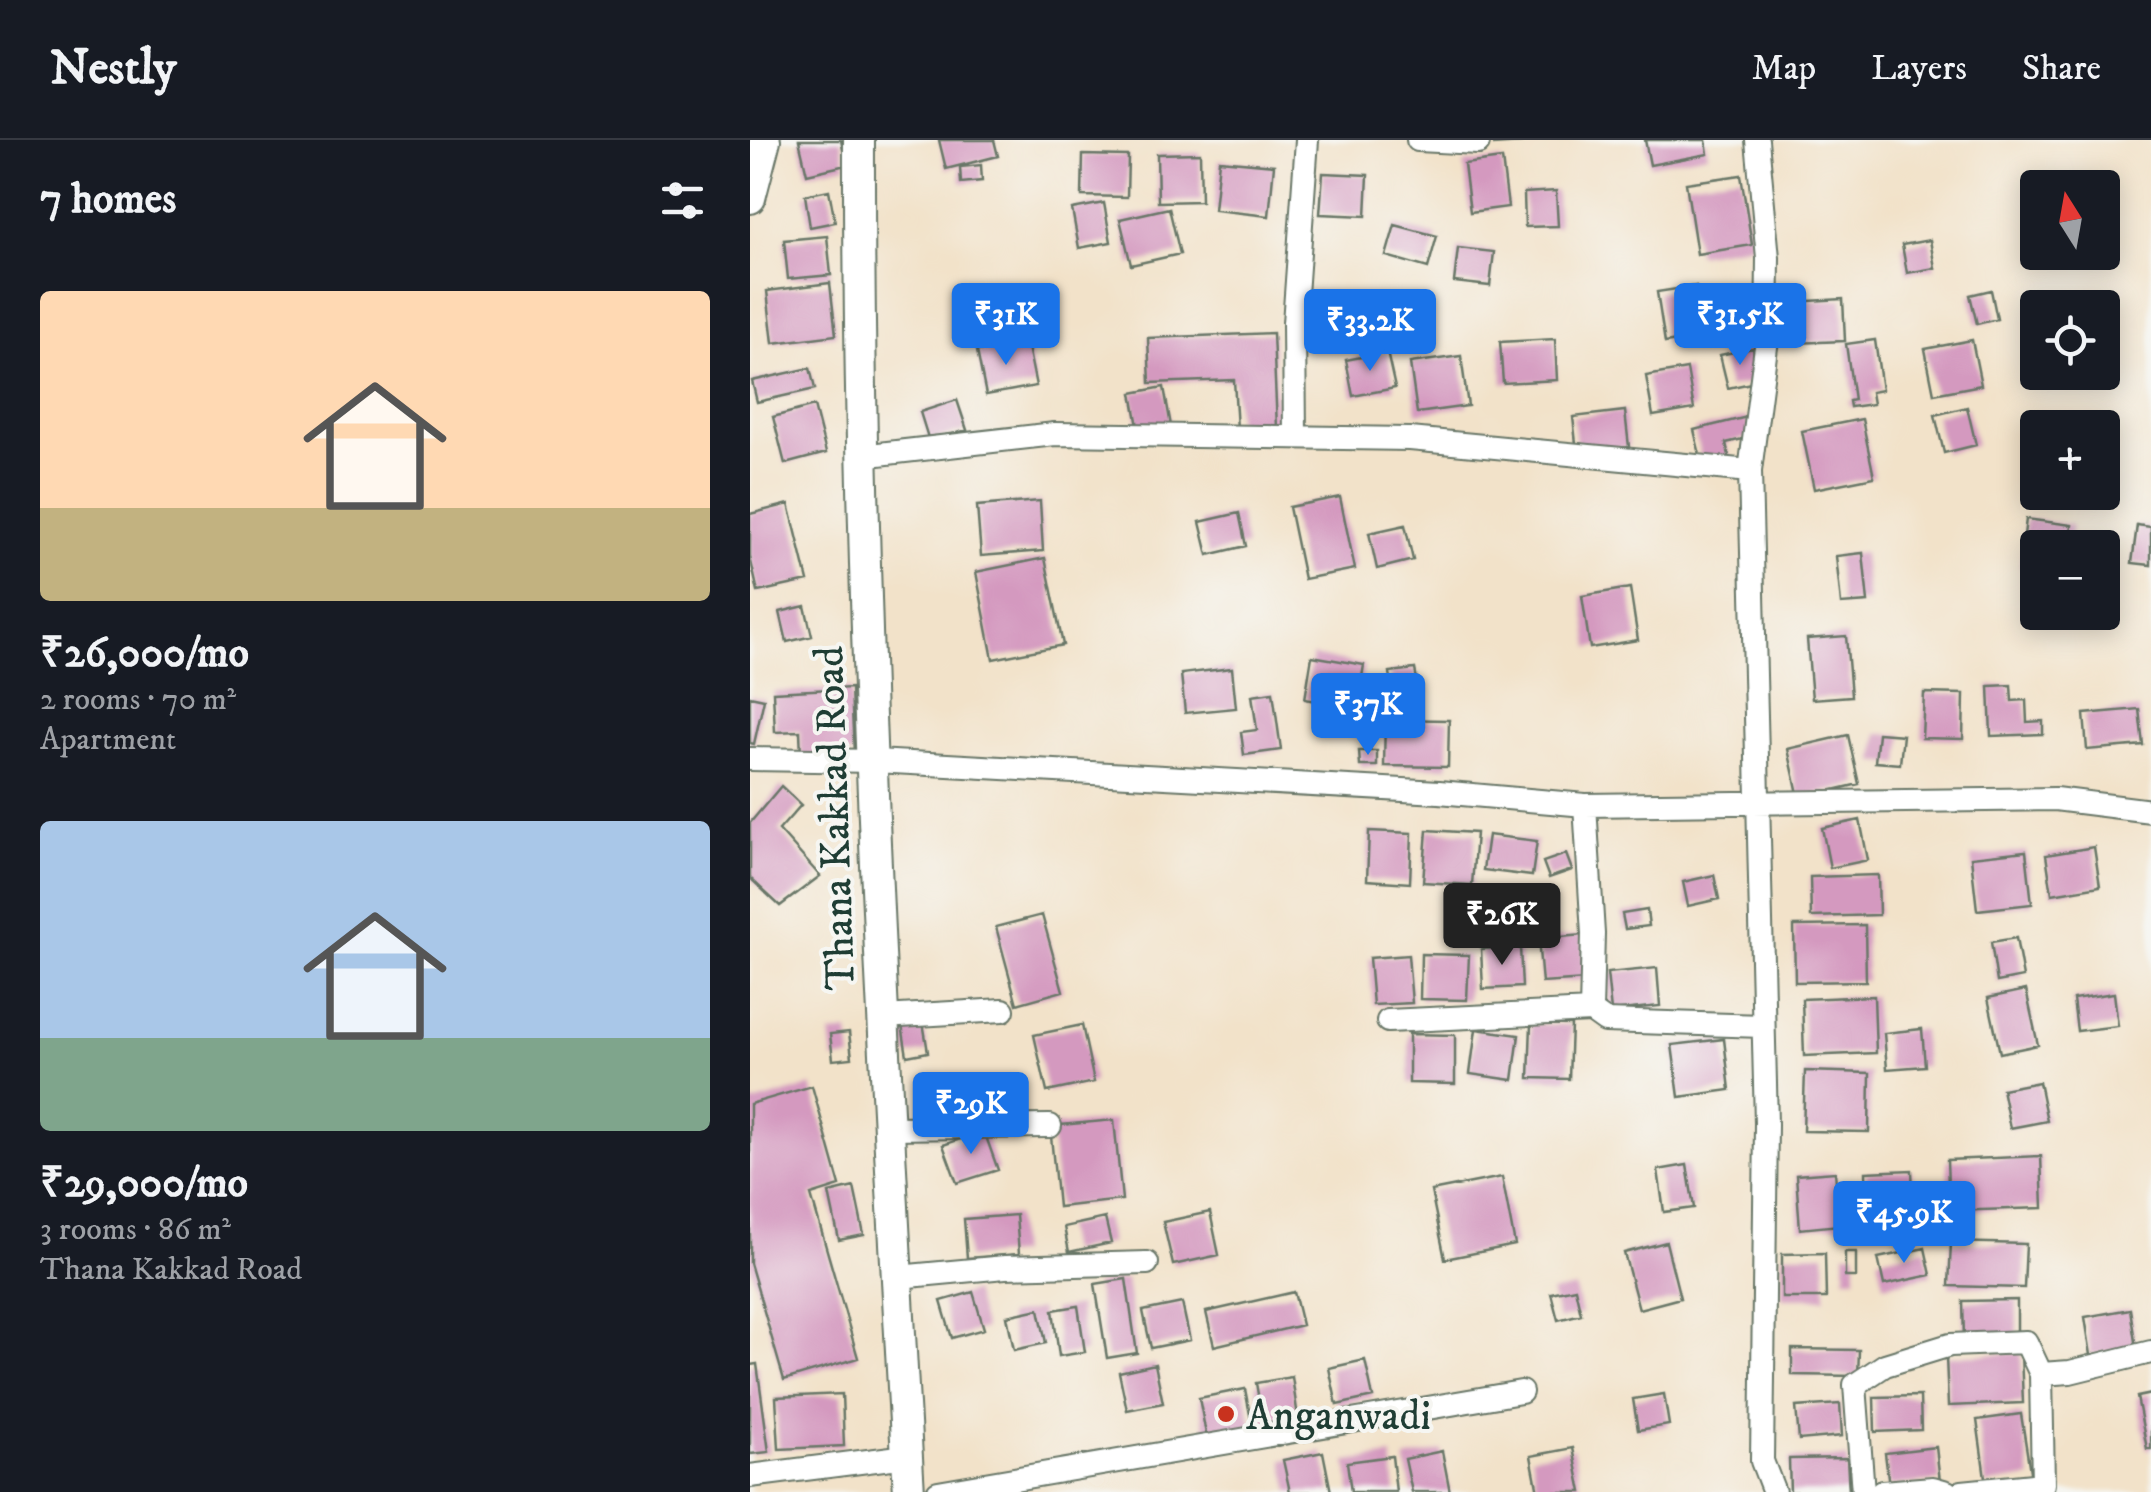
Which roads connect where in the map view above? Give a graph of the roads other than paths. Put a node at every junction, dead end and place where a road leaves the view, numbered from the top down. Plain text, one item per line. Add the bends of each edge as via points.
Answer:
1 (764, 140) edge
2 (860, 140) edge
3 (1307, 140) edge
4 (1418, 140) edge
5 (1757, 140) edge
6 (1478, 143) dead end
7 (750, 198) edge
8 (1296, 437) junction
9 (860, 456) junction
10 (1750, 471) junction
11 (750, 759) edge
12 (875, 761) junction
13 (1757, 801) junction
14 (1585, 805) junction
15 (2151, 811) edge
16 (1003, 1010) dead end
17 (1591, 1011) junction
18 (883, 1017) junction
19 (1388, 1021) dead end
20 (1763, 1026) junction
21 (1050, 1126) dead end
22 (890, 1128) junction
23 (1147, 1263) dead end
24 (898, 1277) junction
25 (2151, 1352) edge
26 (2042, 1374) junction
27 (1521, 1392) dead end
28 (907, 1456) junction
29 (750, 1476) edge
30 (1938, 1491) edge
31 (909, 1492) edge
32 (938, 1492) edge
33 (1774, 1492) edge
34 (1863, 1492) edge
35 (1882, 1492) edge
36 (1962, 1492) edge

1 - 7 main road
2 - 9 main road, Thana Kakkad Road
3 - 8 street via 1294,323
4 - 6 street
5 - 10 street via 1768,258 1767,338
8 - 9 street via 1055,434
8 - 10 street via 1410,439
9 - 12 main road, Thana Kakkad Road
10 - 13 street
11 - 12 street
12 - 14 street
12 - 18 main road, Thana Kakkad Road
13 - 14 street
13 - 15 street via 2056,799
13 - 20 street
14 - 17 street
16 - 18 street
17 - 19 street
17 - 20 street via 1605,1021
18 - 22 main road, Thana Kakkad Road
20 - 33 street via 1762,1461
21 - 22 street
22 - 24 main road, Thana Kakkad Road
23 - 24 street
24 - 28 main road, Thana Kakkad Road
25 - 26 street
26 - 34 street via 2026,1342 1950,1345 1885,1365 1854,1386
26 - 36 street via 2043,1484
27 - 32 street
28 - 29 street
28 - 31 main road, Thana Kakkad Road
30 - 35 street

